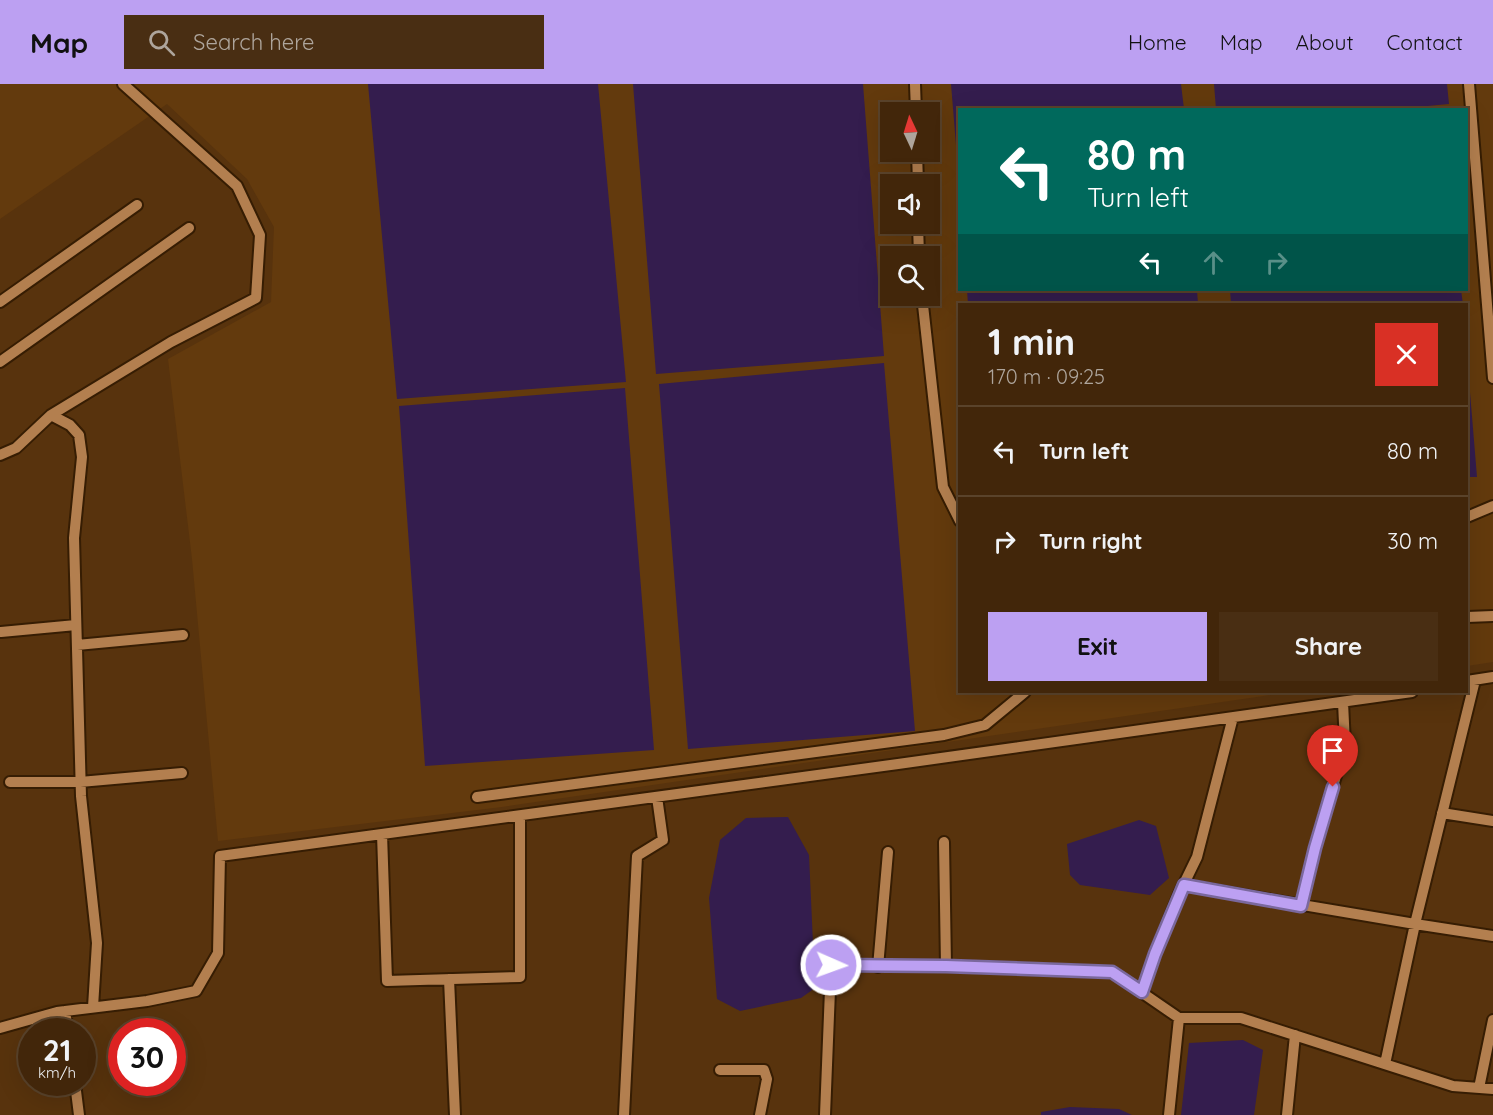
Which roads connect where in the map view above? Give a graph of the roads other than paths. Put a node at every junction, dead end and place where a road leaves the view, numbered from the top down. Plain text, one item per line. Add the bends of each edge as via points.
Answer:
1 (123, 84) edge
2 (915, 84) edge
3 (1469, 84) edge
4 (916, 102) edge
5 (137, 205) dead end
6 (189, 228) dead end
7 (0, 302) edge
8 (923, 306) edge
9 (0, 362) edge
10 (1493, 378) edge
11 (51, 415) junction
12 (0, 455) edge
13 (1493, 506) edge
14 (958, 517) edge
15 (1468, 517) edge
16 (1493, 616) edge
17 (1468, 617) edge
18 (76, 625) junction
19 (1, 632) edge
20 (183, 635) dead end
21 (77, 645) junction
22 (1493, 677) edge
23 (1471, 681) edge
24 (1024, 693) edge
25 (1405, 693) edge
26 (1343, 702) junction
27 (1233, 717) junction
28 (183, 772) dead end
29 (10, 782) dead end
30 (80, 782) junction
31 (477, 797) dead end
32 (657, 797) junction
33 (1442, 813) junction
34 (520, 816) junction
35 (1493, 821) edge
36 (382, 834) junction
37 (944, 842) dead end
38 (888, 852) dead end
39 (1184, 885) junction
40 (1301, 906) junction
41 (1415, 924) junction
42 (1493, 936) edge
43 (946, 966) junction
44 (878, 967) junction
45 (448, 980) junction
46 (1142, 992) junction
47 (93, 1007) junction
48 (65, 1011) junction
49 (66, 1018) edge
50 (1179, 1018) junction
51 (1493, 1020) edge
52 (0, 1028) edge
53 (1295, 1035) junction
54 (1385, 1064) junction
55 (720, 1070) dead end
56 (1479, 1088) junction
57 (1493, 1089) edge
58 (77, 1096) edge
59 (79, 1115) edge
60 (455, 1115) edge
61 (624, 1115) edge
62 (760, 1115) edge
63 (825, 1115) edge
64 (1169, 1115) edge
65 (1287, 1115) edge

1 - 11 street via 237,186 260,235 256,298 171,342
2 - 4 street
3 - 10 street
5 - 7 street
6 - 9 street
8 - 14 street via 943,487
11 - 12 street via 16,448
11 - 18 street via 80,435 82,458 74,538
13 - 15 street
16 - 17 street
18 - 19 street
18 - 21 street
20 - 21 street
21 - 30 street
22 - 23 street
23 - 33 street
24 - 31 street via 985,725 944,735
25 - 26 street
26 - 27 street
26 - 40 street via 1345,745
27 - 32 street
27 - 39 street via 1197,856
28 - 30 street
29 - 30 street
30 - 47 street via 97,943
32 - 34 street
32 - 61 street via 663,840 637,856
33 - 35 street
33 - 41 street
34 - 36 street
34 - 45 street via 520,977
36 - 45 street via 387,981
36 - 47 street via 219,856 218,953 196,991
37 - 43 street
38 - 44 street
39 - 40 street
39 - 46 street
40 - 41 street
41 - 42 street
41 - 54 street
43 - 44 street
43 - 46 street via 1112,972
44 - 63 street via 831,965
45 - 60 street
46 - 50 street
47 - 48 street
48 - 49 street
48 - 52 street
50 - 53 street via 1241,1018
50 - 64 street
51 - 56 street
53 - 54 street
53 - 65 street
54 - 56 street via 1453,1086
55 - 62 street via 764,1070 767,1078
56 - 57 street
58 - 59 street

